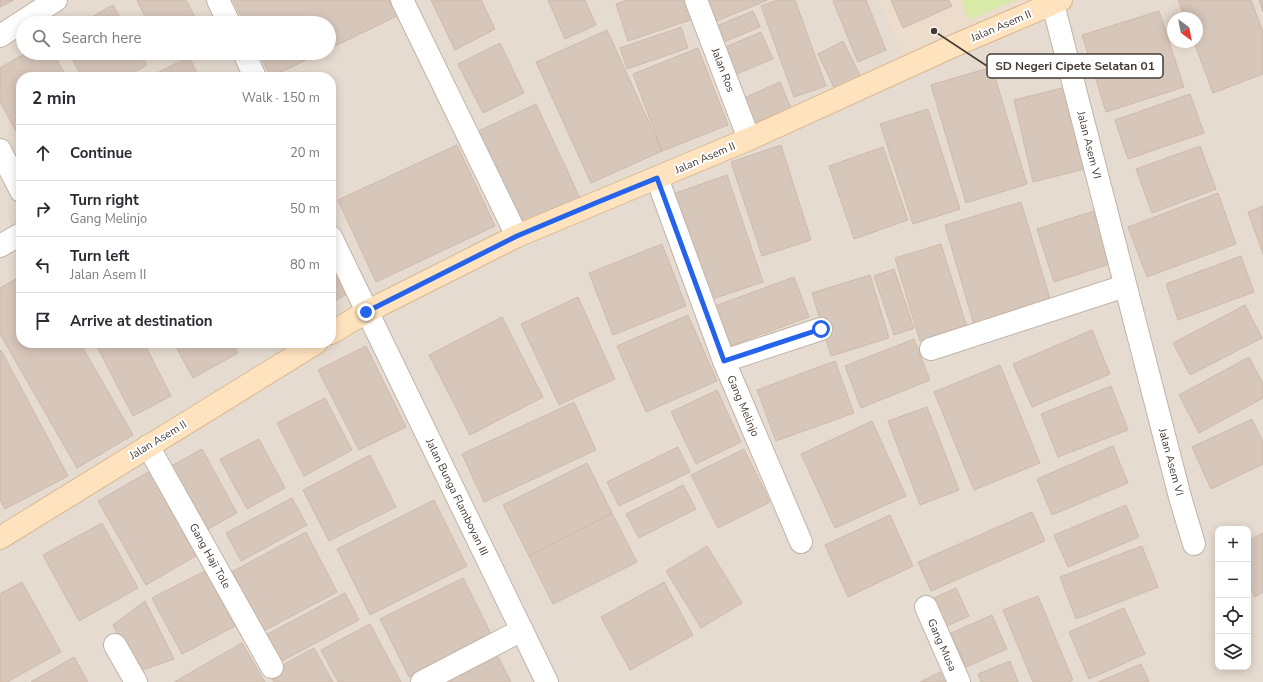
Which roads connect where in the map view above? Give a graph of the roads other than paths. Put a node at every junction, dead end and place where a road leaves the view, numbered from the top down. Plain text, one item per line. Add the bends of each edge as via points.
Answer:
1 (56, 0) edge
2 (218, 0) edge
3 (402, 0) edge
4 (696, 0) edge
5 (1057, 2) edge
6 (31, 16) edge
7 (226, 16) edge
8 (16, 26) edge
9 (0, 36) edge
10 (247, 60) edge
11 (253, 72) edge
12 (749, 139) junction
13 (0, 150) edge
14 (657, 178) junction
15 (16, 181) edge
16 (517, 236) junction
17 (16, 237) edge
18 (0, 246) edge
19 (336, 248) edge
20 (1125, 286) junction
21 (366, 312) junction
22 (821, 329) dead end
23 (336, 331) edge
24 (308, 348) edge
25 (931, 349) dead end
26 (724, 361) junction
27 (148, 446) junction
28 (0, 538) edge
29 (801, 542) dead end
30 (1194, 544) dead end
31 (926, 607) dead end
32 (522, 630) junction
33 (115, 645) dead end
34 (272, 667) dead end
35 (136, 682) edge
36 (422, 682) edge
37 (547, 682) edge
38 (959, 682) edge

1 - 6 street
2 - 7 street
3 - 16 street
4 - 12 street, Jalan Ros
5 - 12 street, Jalan Asem II
5 - 20 street, Jalan Asem VI
8 - 9 street
10 - 11 street
12 - 14 street, Jalan Asem II
13 - 15 street
14 - 16 street, Jalan Asem II
14 - 26 street, Gang Melinjo
16 - 21 street, Jalan Asem II
17 - 18 street
19 - 21 street, Jalan Bunga Flamboyan III
20 - 25 street
20 - 30 street, Jalan Asem VI
21 - 23 street, Jalan Asem II
21 - 32 street, Jalan Bunga Flamboyan III
22 - 26 street
24 - 27 street, Jalan Asem II
26 - 29 street, Gang Melinjo
27 - 28 street, Jalan Asem II
27 - 34 street, Gang Haji Tole
31 - 38 street, Gang Musa
32 - 36 street
32 - 37 street, Jalan Bunga Flamboyan III
33 - 35 street

